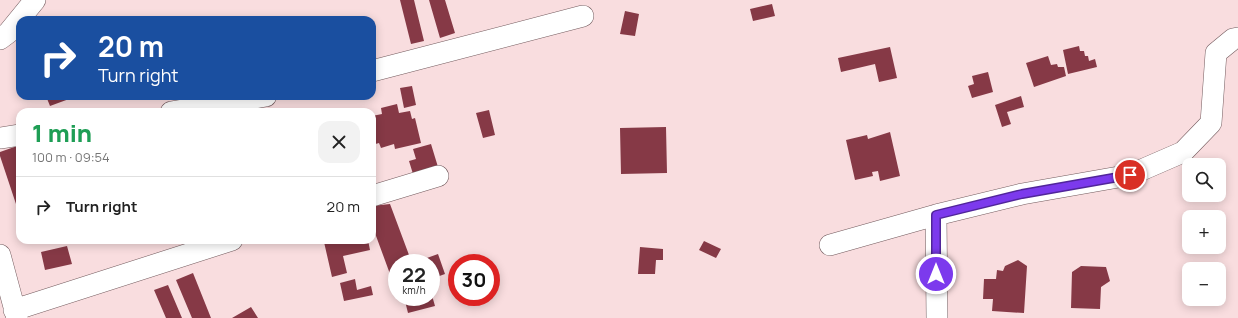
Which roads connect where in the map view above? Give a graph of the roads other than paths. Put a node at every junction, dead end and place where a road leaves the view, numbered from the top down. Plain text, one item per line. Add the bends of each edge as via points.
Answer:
1 (35, 0) edge
2 (22, 16) edge
3 (583, 16) dead end
4 (16, 23) edge
5 (1238, 38) edge
6 (0, 39) edge
7 (376, 70) edge
8 (242, 100) edge
9 (195, 108) edge
10 (16, 136) edge
11 (0, 138) edge
12 (438, 176) dead end
13 (376, 195) edge
14 (936, 215) junction
15 (220, 244) edge
16 (830, 245) dead end
17 (0, 255) edge
18 (16, 314) edge
19 (937, 318) edge

1 - 2 street
3 - 7 street
4 - 6 street
5 - 14 street via 1216,53 1211,122 1183,152 1130,175 1022,194
8 - 9 street
10 - 11 street
12 - 13 street
14 - 16 street
14 - 19 street
15 - 18 street
17 - 18 street

